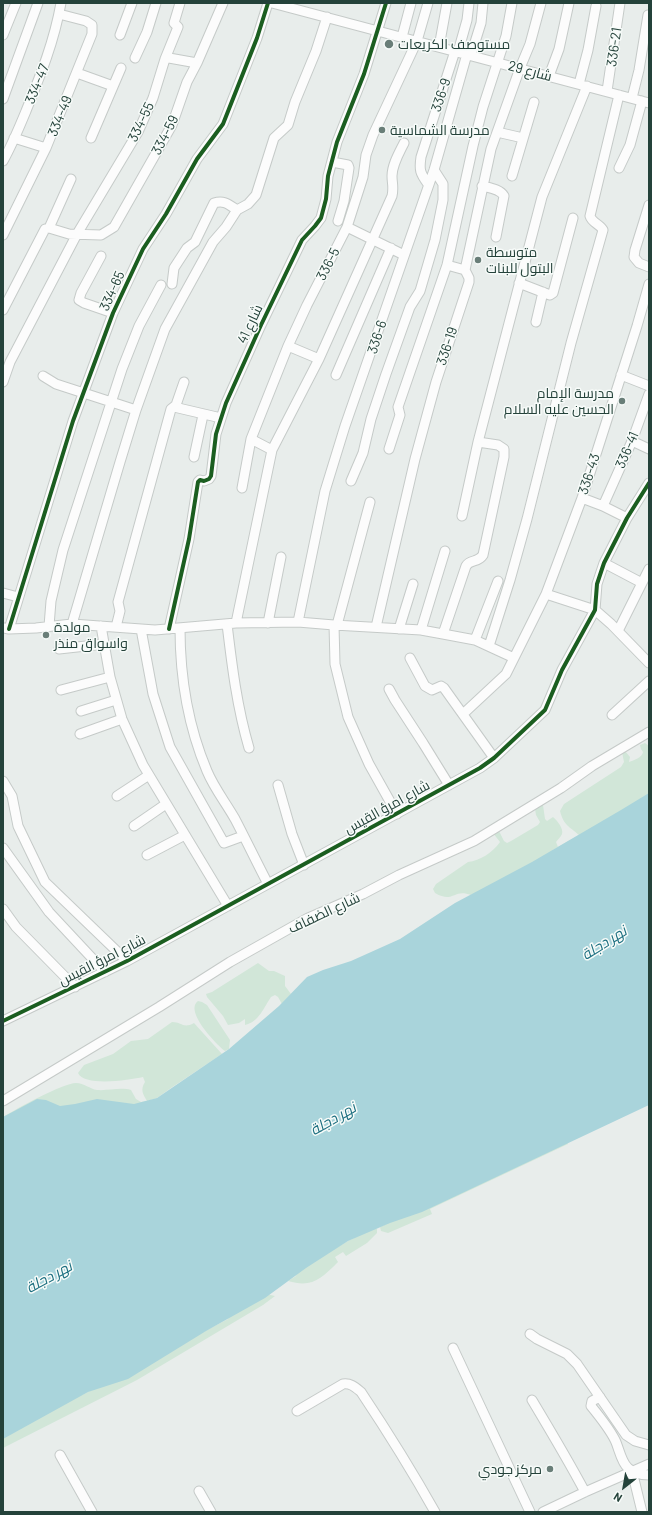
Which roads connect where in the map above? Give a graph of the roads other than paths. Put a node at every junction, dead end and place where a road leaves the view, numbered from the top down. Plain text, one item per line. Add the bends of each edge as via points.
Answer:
1 (16, 3) edge
2 (38, 3) edge
3 (61, 3) edge
4 (132, 3) edge
5 (156, 3) edge
6 (180, 3) edge
7 (223, 3) edge
8 (268, 3) edge
9 (272, 3) edge
10 (386, 3) edge
11 (412, 3) edge
12 (428, 3) edge
13 (447, 3) edge
14 (468, 3) edge
15 (484, 3) edge
16 (512, 3) edge
17 (541, 3) edge
18 (569, 3) edge
19 (620, 3) edge
20 (596, 6) dead end
21 (59, 14) junction
22 (648, 15) edge
23 (327, 17) junction
24 (378, 32) junction
25 (3, 35) edge
26 (120, 35) dead end
27 (402, 37) junction
28 (417, 41) junction
29 (439, 47) junction
30 (463, 53) junction
31 (135, 58) dead end
32 (165, 59) junction
33 (497, 62) junction
34 (197, 64) junction
35 (121, 68) dead end
36 (520, 68) junction
37 (77, 73) junction
38 (549, 76) junction
39 (583, 85) junction
40 (114, 86) junction
41 (607, 91) junction
42 (620, 95) junction
43 (632, 98) junction
44 (3, 99) edge
45 (534, 102) dead end
46 (645, 102) edge
47 (497, 132) junction
48 (14, 138) junction
49 (91, 138) dead end
50 (523, 138) junction
51 (404, 143) dead end
52 (46, 148) junction
53 (3, 161) edge
54 (332, 162) junction
55 (619, 168) dead end
56 (434, 170) junction
57 (512, 176) dead end
58 (71, 179) dead end
59 (428, 184) junction
60 (482, 186) junction
61 (649, 205) edge
62 (237, 210) junction
63 (573, 218) dead end
64 (338, 221) dead end
65 (347, 226) junction
66 (49, 228) junction
67 (3, 234) edge
68 (77, 234) junction
69 (496, 237) dead end
70 (372, 240) junction
71 (391, 248) junction
72 (404, 254) junction
73 (101, 256) dead end
74 (446, 265) junction
75 (649, 267) edge
76 (465, 270) junction
77 (519, 283) junction
78 (172, 284) dead end
79 (649, 284) edge
80 (161, 286) dead end
81 (543, 292) junction
82 (3, 310) edge
83 (113, 313) junction
84 (536, 322) dead end
85 (288, 346) junction
86 (319, 359) junction
87 (336, 375) dead end
88 (621, 375) junction
89 (43, 376) dead end
90 (3, 382) edge
91 (184, 382) dead end
92 (649, 386) edge
93 (84, 394) junction
94 (649, 394) edge
95 (111, 402) junction
96 (174, 407) junction
97 (136, 410) junction
98 (203, 415) junction
99 (222, 418) junction
100 (251, 440) junction
101 (632, 441) junction
102 (478, 442) junction
103 (389, 449) dead end
104 (649, 449) edge
105 (272, 450) junction
106 (194, 457) dead end
107 (351, 481) dead end
108 (649, 483) edge
109 (242, 488) dead end
110 (646, 496) edge
111 (582, 498) junction
112 (370, 502) dead end
113 (603, 506) junction
114 (462, 516) dead end
115 (627, 518) junction
116 (445, 551) dead end
117 (281, 557) dead end
118 (604, 563) junction
119 (649, 569) edge
120 (498, 581) dead end
121 (642, 583) junction
122 (413, 584) dead end
123 (3, 593) edge
124 (546, 594) junction
125 (18, 597) junction
126 (595, 610) junction
127 (298, 622) junction
128 (268, 623) junction
129 (72, 624) junction
130 (232, 624) junction
131 (335, 625) junction
132 (49, 626) junction
133 (101, 626) junction
134 (116, 627) junction
135 (376, 627) junction
136 (6, 628) edge
137 (141, 628) junction
138 (180, 628) junction
139 (169, 629) junction
140 (399, 629) junction
141 (421, 630) junction
142 (618, 631) junction
143 (443, 634) junction
144 (475, 640) junction
145 (104, 644) junction
146 (489, 646) junction
147 (58, 649) dead end
148 (410, 658) dead end
149 (514, 658) junction
150 (649, 663) edge
151 (110, 677) junction
152 (649, 681) edge
153 (389, 689) dead end
154 (61, 690) dead end
155 (116, 700) junction
156 (81, 710) dead end
157 (463, 714) junction
158 (612, 715) dead end
159 (122, 719) junction
160 (649, 732) edge
161 (80, 734) dead end
162 (249, 748) dead end
163 (494, 758) junction
164 (149, 775) junction
165 (3, 781) edge
166 (278, 785) dead end
167 (449, 786) junction
168 (117, 796) dead end
169 (166, 804) junction
170 (397, 814) junction
171 (134, 826) dead end
172 (185, 835) junction
173 (243, 836) junction
174 (3, 848) edge
175 (146, 855) dead end
176 (304, 865) junction
177 (268, 884) junction
178 (228, 906) junction
179 (3, 909) edge
180 (127, 961) junction
181 (106, 972) junction
182 (75, 986) junction
183 (3, 1021) edge
184 (3, 1101) edge
185 (530, 1334) dead end
186 (453, 1348) dead end
187 (600, 1397) junction
188 (532, 1400) dead end
189 (297, 1411) dead end
190 (649, 1445) edge
191 (60, 1455) dead end
192 (649, 1464) edge
193 (632, 1471) junction
194 (649, 1475) edge
195 (199, 1491) dead end
196 (585, 1492) junction
197 (563, 1508) edge
198 (638, 1510) edge
199 (92, 1512) edge
200 (211, 1512) edge
201 (435, 1512) edge
202 (530, 1512) edge
203 (543, 1512) edge

1 - 25 street
2 - 44 street
3 - 21 street, 334-47
4 - 26 street
5 - 31 street
6 - 32 street, 334-55 via 174,23 178,27
7 - 34 street, 334-59
8 - 83 street, 334-65 via 223,124 197,159 143,249
9 - 23 street, شارع 29
10 - 24 street, شارع 41
11 - 27 street
12 - 28 street, 336-5
13 - 29 street
14 - 30 street
15 - 30 street via 481,23
16 - 33 street via 506,36
17 - 36 street, 336-19 via 530,44
18 - 38 street via 559,49
19 - 41 street, 336-21
20 - 39 street
21 - 37 street, 334-49 via 86,20 92,25 92,34
21 - 48 street, 334-47 via 51,49
22 - 43 street
23 - 24 street, شارع 29
23 - 62 street via 288,125 274,138 256,195 248,204
24 - 27 street, شارع 29
24 - 54 street, شارع 41
27 - 28 street, شارع 29
28 - 29 street, شارع 29
28 - 65 street, 336-5 via 373,135
29 - 30 street, شارع 29
30 - 33 street, شارع 29
30 - 56 street, 336-6
30 - 59 street, 336-9 via 421,157 419,168
32 - 34 street
32 - 68 street, 334-55 via 153,98 138,132
33 - 36 street, شارع 29
33 - 74 street via 473,146
34 - 68 street, 334-59 via 187,82 172,125 114,227 101,235
35 - 40 street
36 - 38 street, شارع 29
36 - 47 street, 336-19
37 - 40 street
37 - 52 street, 334-49
38 - 39 street, شارع 29
39 - 41 street, شارع 29
39 - 77 street via 542,197
40 - 49 street
41 - 42 street, شارع 29
42 - 43 street, شارع 29
42 - 146 street via 590,216 603,230 569,351 527,519
43 - 46 street, شارع 29
45 - 50 street
46 - 55 street
47 - 50 street
47 - 60 street, 336-19
48 - 52 street
48 - 53 street, 334-47
50 - 57 street
51 - 70 street via 394,166 392,196
52 - 67 street, 334-49
54 - 64 street via 345,163 349,168
54 - 99 street, شارع 41 via 321,218 302,240 261,325 226,403
56 - 59 street, 336-6
56 - 107 street via 443,184 443,200 435,240 420,291 410,307 399,337
58 - 66 street
59 - 72 street, 336-6
60 - 69 street via 498,191 504,196
60 - 76 street, 336-19
61 - 75 street via 634,257
62 - 78 street via 226,202 214,203 195,242 187,248 174,268
62 - 97 street via 213,242 165,329
63 - 81 street via 553,293 550,295
65 - 70 street
65 - 85 street, 336-5
66 - 68 street, 334-59
66 - 82 street via 44,231
68 - 90 street, 334-55 via 10,362
70 - 71 street
70 - 86 street
71 - 72 street
71 - 87 street
72 - 127 street, 336-6 via 325,491
73 - 83 street via 79,300
74 - 76 street
74 - 103 street via 398,407 400,415
76 - 135 street, 336-19 via 469,282 415,459
77 - 81 street
77 - 102 street
79 - 88 street, 336-43
80 - 95 street via 139,326
81 - 84 street
83 - 93 street, 334-65
85 - 86 street
85 - 100 street, 336-5
86 - 105 street
88 - 92 street
88 - 111 street, 336-43
89 - 93 street via 56,384
91 - 96 street
93 - 95 street
93 - 125 street, 334-65 via 73,421
94 - 101 street, 336-41
95 - 97 street
95 - 132 street via 63,550 51,601
96 - 98 street
96 - 134 street via 171,409 119,596 120,611
97 - 129 street
98 - 99 street
98 - 106 street
99 - 139 street, شارع 41 via 216,434 211,476 198,482 189,538
100 - 105 street
100 - 109 street, 336-5
101 - 104 street
101 - 113 street, 336-41
102 - 114 street
102 - 143 street via 498,445 504,449 504,457 483,555 480,559 468,562
105 - 130 street
108 - 110 street, شارع امرؤ القيس
110 - 115 street, شارع امرؤ القيس
111 - 113 street
111 - 124 street, 336-43
112 - 131 street
113 - 115 street
115 - 118 street, شارع امرؤ القيس
116 - 141 street
117 - 128 street
118 - 121 street
118 - 126 street, شارع امرؤ القيس via 597,584
119 - 121 street
120 - 144 street
121 - 142 street
122 - 140 street
123 - 125 street
124 - 126 street
124 - 149 street, 336-43
125 - 136 street, 334-65
126 - 142 street
126 - 163 street, شارع امرؤ القيس via 562,670 546,710
127 - 128 street
127 - 131 street
128 - 130 street
129 - 132 street
129 - 133 street
130 - 138 street
130 - 162 street via 233,677
131 - 135 street
131 - 170 street via 335,664 348,717
132 - 136 street
133 - 134 street
133 - 145 street
134 - 137 street
135 - 140 street
137 - 139 street
137 - 173 street via 153,694 170,747 224,843
138 - 139 street
138 - 173 street via 180,659 186,700 197,744 208,773
140 - 141 street
141 - 143 street
142 - 150 street
143 - 144 street
144 - 146 street
145 - 147 street
145 - 151 street
146 - 149 street
148 - 157 street via 425,686 432,690 441,686 444,688
149 - 157 street, 336-43 via 506,674
151 - 154 street
151 - 155 street
152 - 158 street
153 - 167 street
155 - 156 street
155 - 159 street
157 - 163 street
159 - 161 street
159 - 164 street
160 - 184 street, شارع الضفاف via 474,841 308,918 230,962 159,1008
163 - 167 street, شارع امرؤ القيس
164 - 168 street
164 - 169 street
165 - 180 street via 12,796 18,826 45,882
166 - 176 street
167 - 170 street, شارع امرؤ القيس
169 - 171 street
169 - 172 street
170 - 176 street, شارع امرؤ القيس
172 - 175 street
172 - 178 street
173 - 177 street
174 - 181 street via 49,912
176 - 177 street, شارع امرؤ القيس
177 - 178 street, شارع امرؤ القيس
178 - 180 street, شارع امرؤ القيس
179 - 182 street via 16,927
180 - 181 street, شارع امرؤ القيس
181 - 182 street, شارع امرؤ القيس
182 - 183 street, شارع امرؤ القيس
185 - 187 street via 567,1354
186 - 202 street
187 - 190 street via 629,1438
187 - 193 street via 592,1401 591,1406 607,1427 626,1465
188 - 196 street
189 - 201 street via 343,1384 349,1383 356,1387 388,1433
191 - 199 street
192 - 193 street
193 - 194 street
193 - 196 street
193 - 198 street
195 - 200 street
196 - 197 street
197 - 203 street

